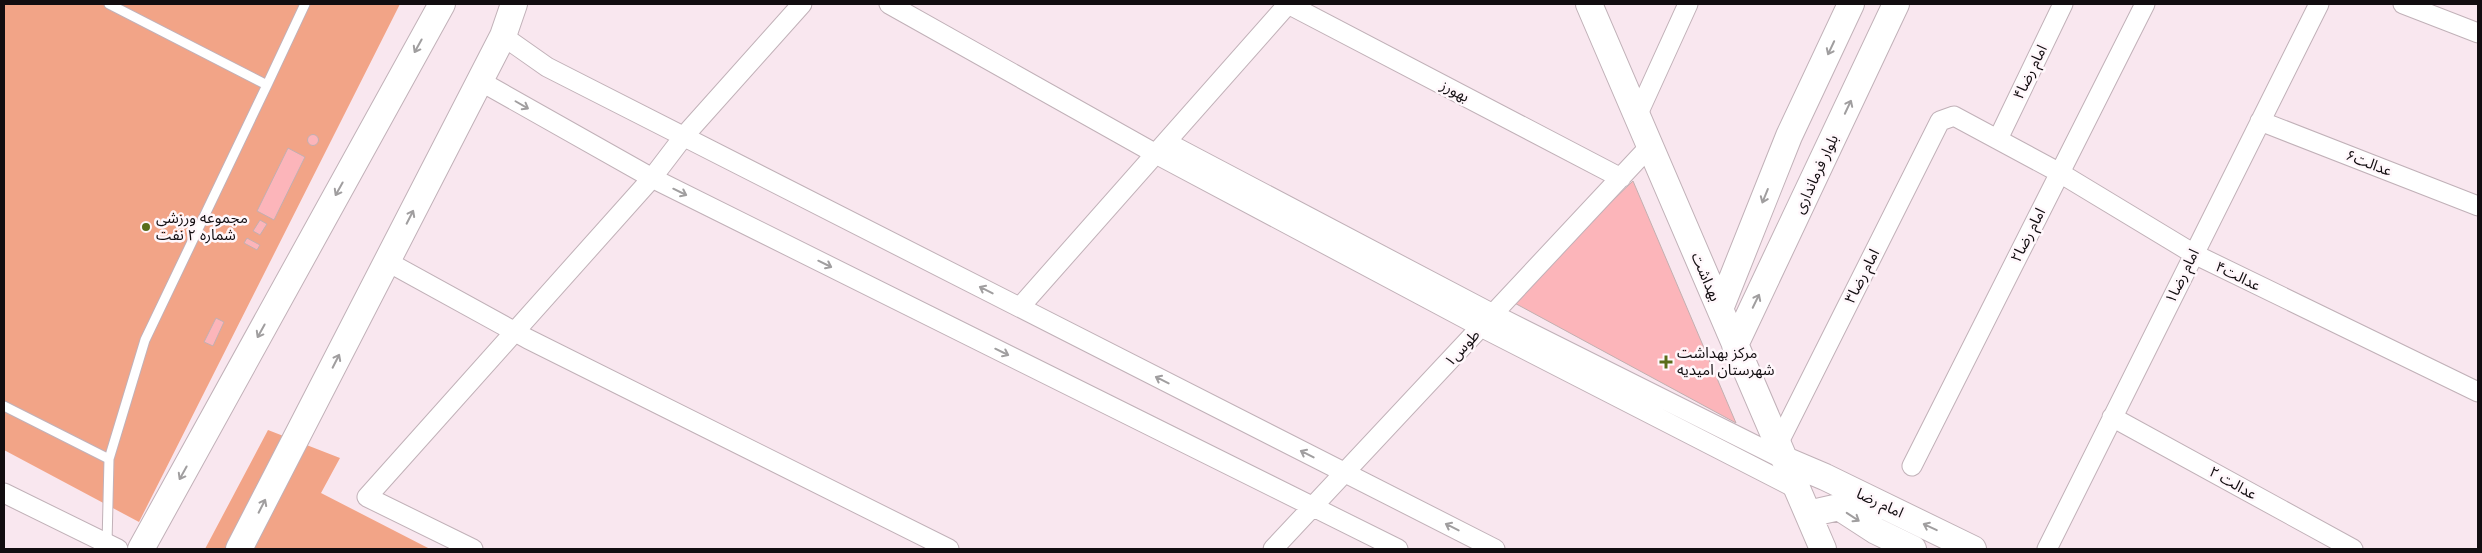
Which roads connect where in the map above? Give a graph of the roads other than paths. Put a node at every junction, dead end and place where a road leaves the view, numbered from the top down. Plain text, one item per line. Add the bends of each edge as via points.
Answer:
1 (109, 4) edge
2 (305, 4) edge
3 (442, 4) edge
4 (514, 4) edge
5 (802, 4) edge
6 (888, 4) edge
7 (1288, 4) edge
8 (1589, 4) edge
9 (1688, 4) edge
10 (1851, 4) edge
11 (1896, 4) edge
12 (2063, 4) edge
13 (2144, 4) edge
14 (2318, 4) edge
15 (2403, 4) edge
16 (2478, 33) edge
17 (503, 36) junction
18 (480, 81) junction
19 (267, 85) junction
20 (1637, 116) junction
21 (1954, 116) joint
22 (2260, 121) junction
23 (684, 136) junction
24 (1998, 139) junction
25 (1650, 146) junction
26 (1161, 148) junction
27 (2060, 173) junction
28 (652, 178) junction
29 (1621, 178) junction
30 (2478, 206) edge
31 (2194, 254) junction
32 (388, 262) junction
33 (1020, 307) junction
34 (1720, 309) junction
35 (1487, 321) junction
36 (515, 331) junction
37 (1735, 345) junction
38 (2478, 392) edge
39 (4, 406) edge
40 (2112, 417) junction
41 (1781, 452) junction
42 (109, 459) junction
43 (1912, 466) dead end
44 (1345, 473) junction
45 (1797, 489) junction
46 (4, 493) edge
47 (1313, 506) junction
48 (1808, 514) junction
49 (113, 547) edge
50 (141, 549) edge
51 (239, 549) edge
52 (473, 549) edge
53 (949, 549) edge
54 (1273, 549) edge
55 (1398, 549) edge
56 (1495, 549) edge
57 (1823, 549) edge
58 (1913, 549) edge
59 (1974, 549) edge
60 (2046, 549) edge
61 (2353, 549) edge

1 - 19 lane
2 - 19 lane
3 -> 50 street
4 - 17 street
5 - 23 street
6 - 26 street
7 - 26 street
7 - 29 street, بهورز
8 - 20 street, بهداشت
9 - 20 street
10 -> 34 street via 1789,136
37 -> 11 street, بلوار فرمانداری
12 - 24 street, امام رضا۴
13 - 27 street, امام رضا۲
14 - 22 street, امام رضا۱
15 - 16 street
17 - 18 street
17 - 23 street via 547,67
18 -> 28 street
32 -> 18 street
19 - 42 lane via 145,340
20 - 25 street, بهداشت
21 - 24 street, عدالت۴
21 - 41 street, امام رضا۳ via 1940,121
22 - 30 street, عدالت۶
22 - 31 street, امام رضا۱
23 - 28 street
33 -> 23 street
24 - 27 street, عدالت۴
25 - 29 street, طوس۱
25 - 34 street, بهداشت
26 - 33 street
26 - 35 street
27 - 31 street, عدالت۴
27 - 43 street, امام رضا۲
28 - 36 street
28 -> 47 street
29 - 35 street, طوس۱
31 - 38 street, عدالت۴
31 - 40 street, امام رضا۱
32 - 36 street
51 -> 32 street
44 -> 33 street
34 - 37 street, بهداشت
35 - 41 street
35 - 44 street, طوس۱
35 - 45 street
36 - 52 street via 367,497
36 - 53 street
37 - 41 street, بهداشت
39 - 42 lane
40 - 60 street, امام رضا۱
40 - 61 street, عدالت ۲
41 - 45 street, بهداشت
59 -> 41 street, امام رضا via 1825,477
42 - 49 lane
44 - 47 street, طوس۱
56 -> 44 street
45 - 48 street, بهداشت
46 - 49 street
47 - 54 street, طوس۱
47 - 55 street
48 - 57 street, بهداشت
48 -> 58 street, امام رضا via 1839,507 1876,531

